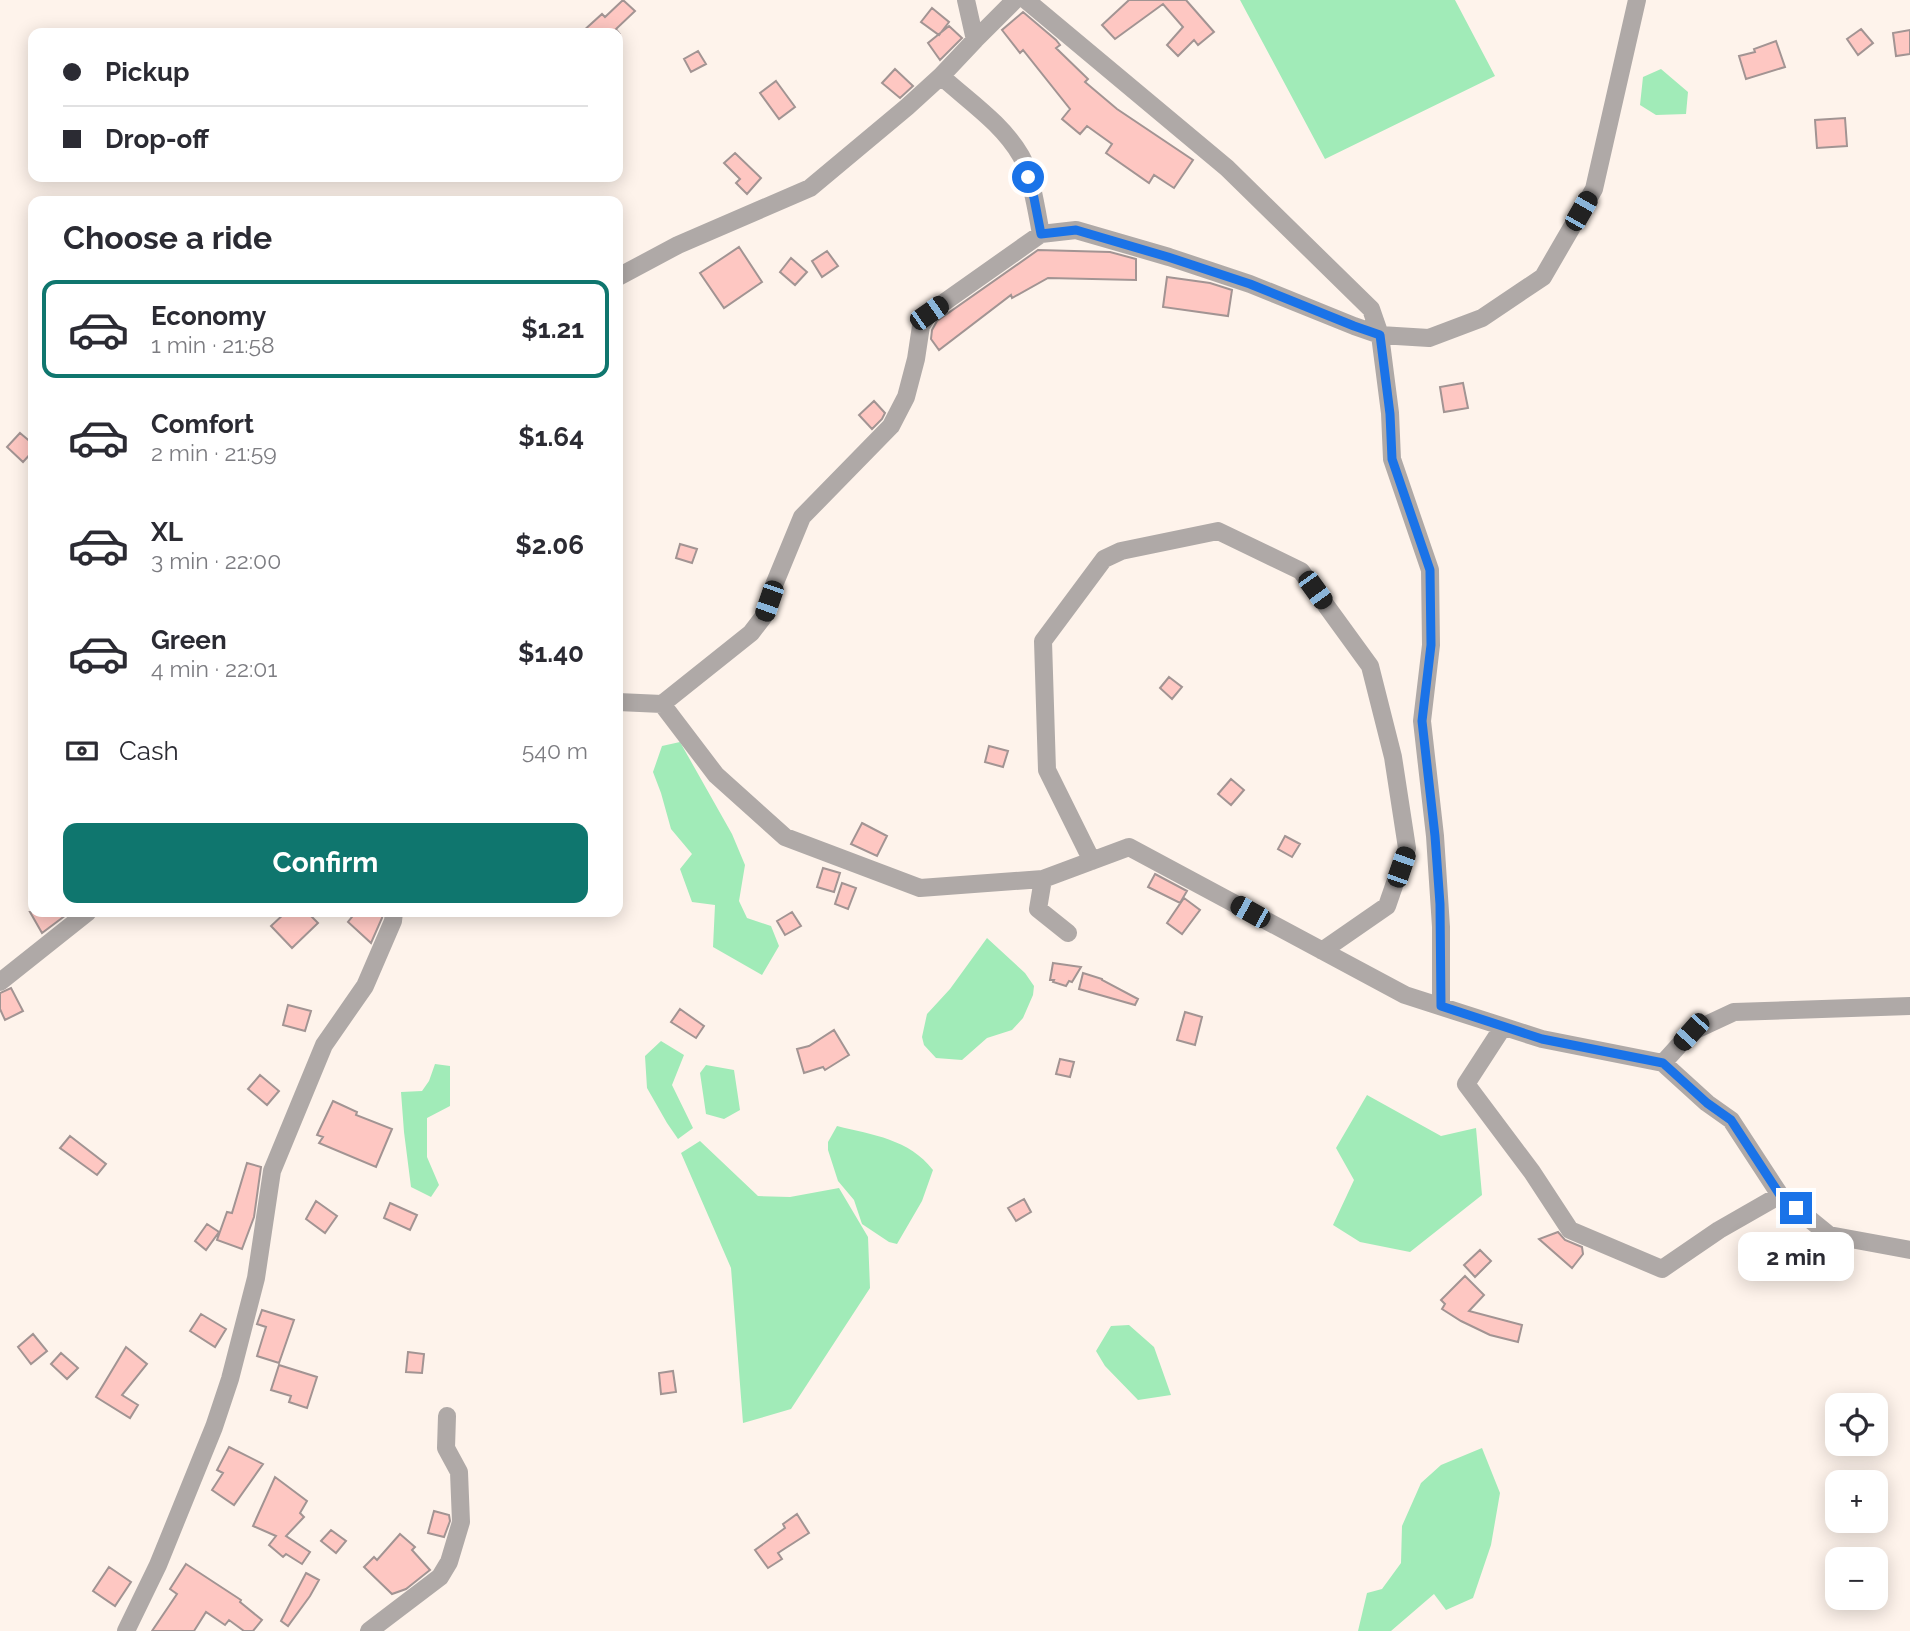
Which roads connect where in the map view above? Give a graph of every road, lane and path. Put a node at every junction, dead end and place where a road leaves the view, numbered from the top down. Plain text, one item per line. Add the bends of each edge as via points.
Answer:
1 (966, 0) edge
2 (1015, 0) edge
3 (1026, 0) edge
4 (1637, 0) edge
5 (975, 40) junction
6 (941, 76) junction
7 (1041, 234) junction
8 (623, 274) edge
9 (1380, 335) junction
10 (623, 702) edge
11 (662, 704) junction
12 (1091, 861) junction
13 (1044, 879) junction
14 (82, 917) edge
15 (393, 917) edge
16 (1068, 933) dead end
17 (1322, 951) junction
18 (0, 982) edge
19 (1441, 1006) junction
20 (1910, 1006) edge
21 (1503, 1027) junction
22 (1663, 1063) junction
23 (1780, 1195) junction
24 (1910, 1250) edge
25 (447, 1416) dead end
26 (126, 1631) edge
27 (369, 1631) edge

1 - 5 street
2 - 5 street
3 - 9 street via 1227,168 1371,309
4 - 9 street via 1594,189 1543,277 1482,318 1429,338
5 - 6 street
6 - 7 street via 1000,127 1022,157
6 - 8 street via 810,188 678,245
7 - 9 street via 1076,230 1168,257
7 - 11 street via 929,313 921,326 906,397 891,426 802,517 764,616 751,633
9 - 19 street via 1392,459 1430,570 1431,645 1422,721 1440,901
10 - 11 street
11 - 13 street via 716,775 785,837 920,888
12 - 13 street
12 - 17 street via 1129,847
12 - 17 street via 1047,770 1043,642 1104,559 1121,551 1218,531 1301,571 1370,666 1393,757 1407,848 1387,906
13 - 16 street via 1038,909
14 - 18 street
15 - 26 street via 365,986 324,1045 272,1171 256,1278 226,1391 163,1552
17 - 19 street via 1405,995
19 - 21 street
20 - 22 street via 1734,1012 1691,1032
21 - 22 street
21 - 23 street via 1466,1084 1570,1230 1661,1269
22 - 23 street via 1731,1120
23 - 24 street via 1829,1235
25 - 27 street via 446,1448 459,1472 461,1522 449,1562 440,1577

